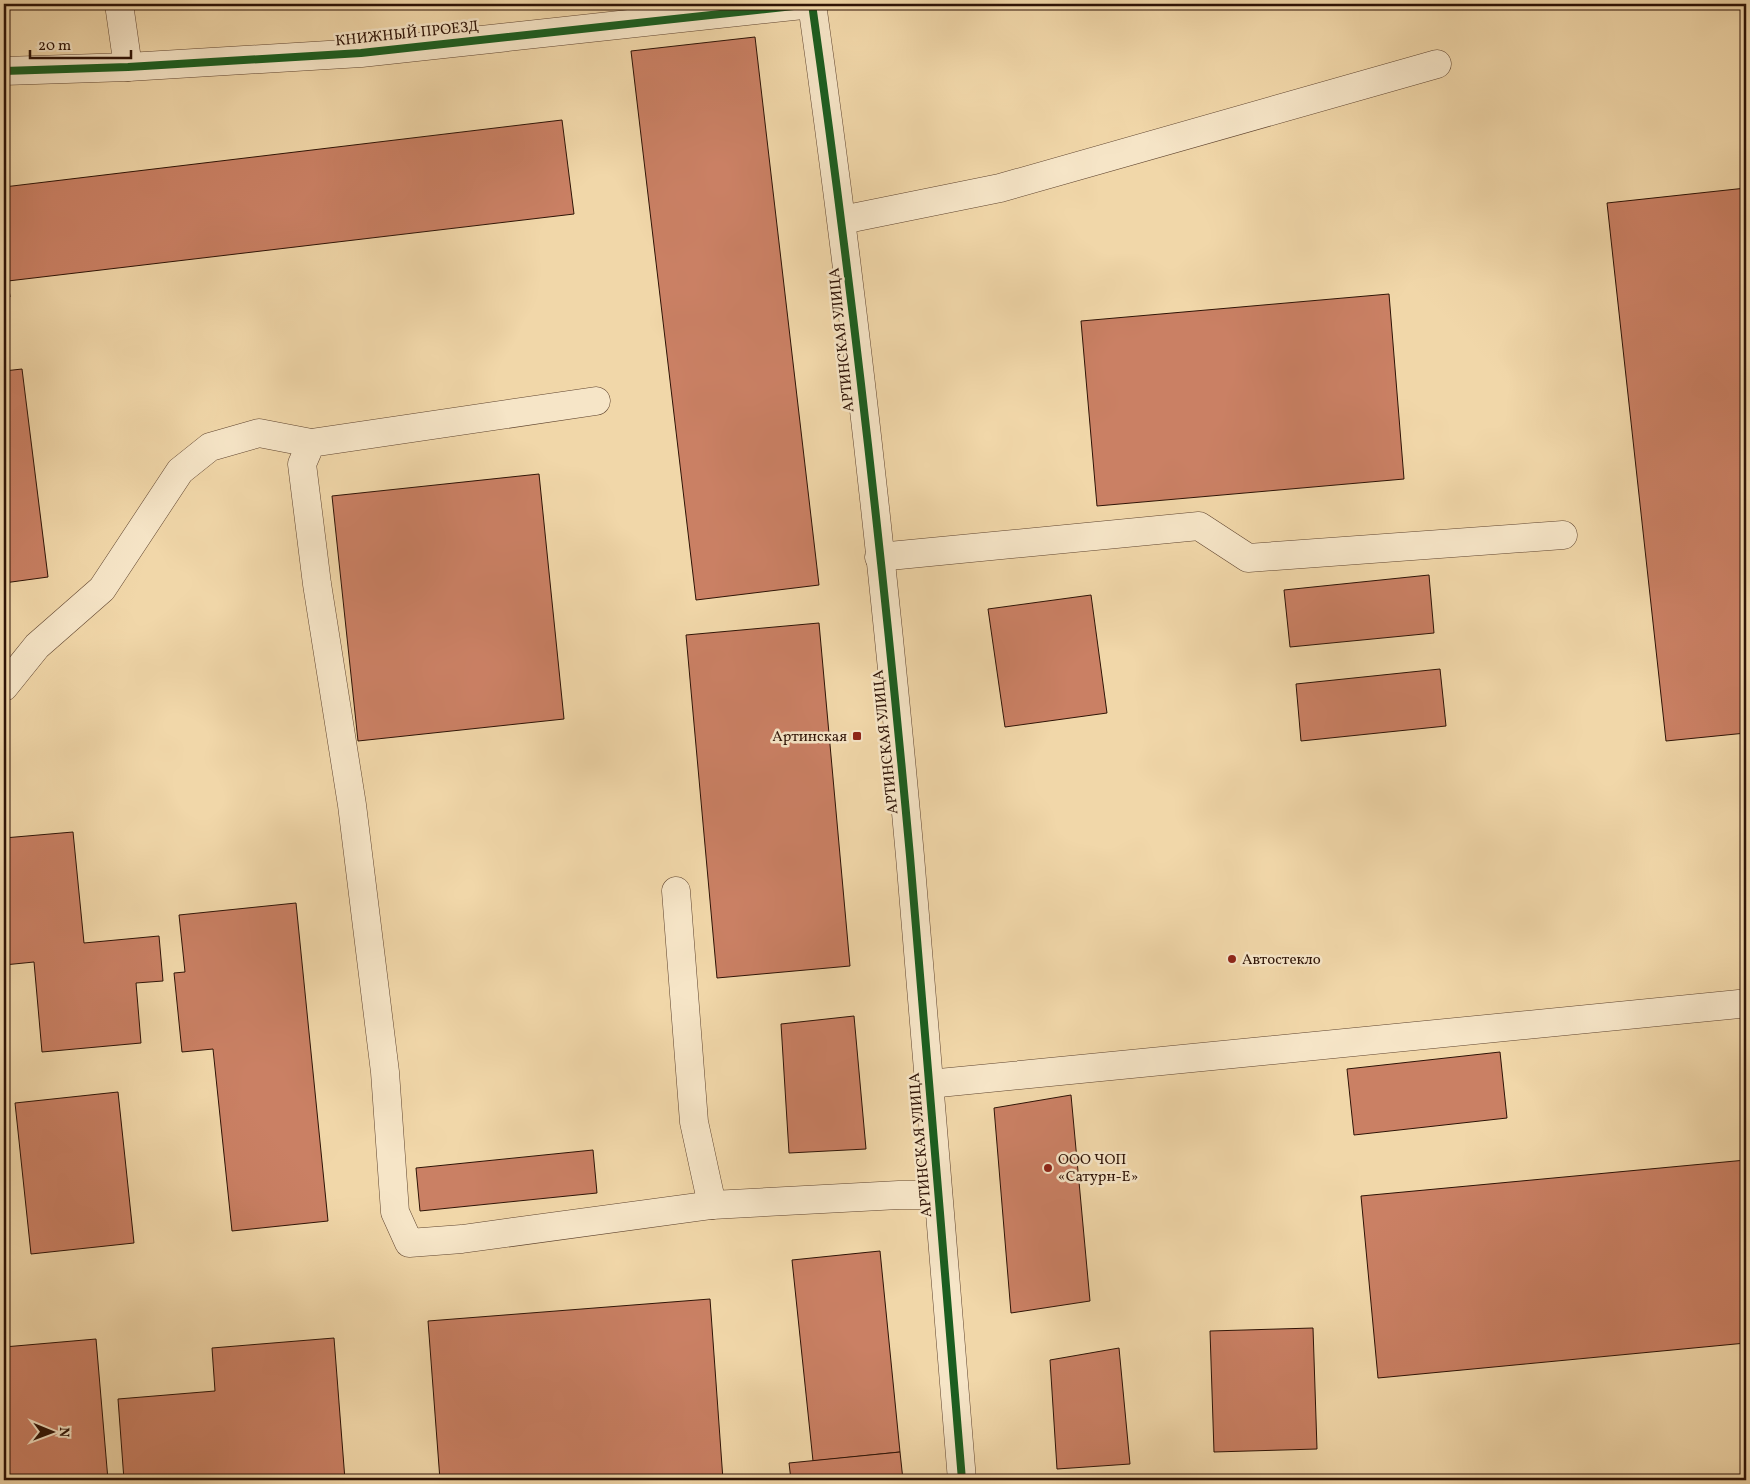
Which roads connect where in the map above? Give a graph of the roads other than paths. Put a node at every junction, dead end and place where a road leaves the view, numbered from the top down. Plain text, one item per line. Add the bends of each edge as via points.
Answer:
1 (119, 4) edge
2 (812, 4) edge
3 (1436, 64) dead end
4 (128, 68) junction
5 (4, 71) edge
6 (842, 220) junction
7 (596, 401) dead end
8 (311, 443) junction
9 (1563, 535) dead end
10 (879, 557) junction
11 (4, 687) edge
12 (676, 891) dead end
13 (1739, 1004) dead end
14 (929, 1084) junction
15 (938, 1195) junction
16 (712, 1205) junction
17 (962, 1480) edge

1 - 4 street
2 - 4 street, КНИЖНЫЙ ПРОЕЗД via 361,53
2 - 6 street, АРТИНСКАЯ УЛИЦА
3 - 6 street via 1000,188
4 - 5 street, КНИЖНЫЙ ПРОЕЗД
6 - 10 street, АРТИНСКАЯ УЛИЦА
7 - 8 street
8 - 11 street via 258,433 210,447 180,471 102,589 38,646
8 - 16 street via 302,464 317,584 352,805 385,1072 395,1212 409,1243 462,1239
9 - 10 street via 1248,558 1199,526
10 - 14 street, АРТИНСКАЯ УЛИЦА via 910,856
12 - 16 street via 694,1122
13 - 14 street
14 - 15 street, АРТИНСКАЯ УЛИЦА
15 - 16 street via 899,1194
15 - 17 street, АРТИНСКАЯ УЛИЦА

